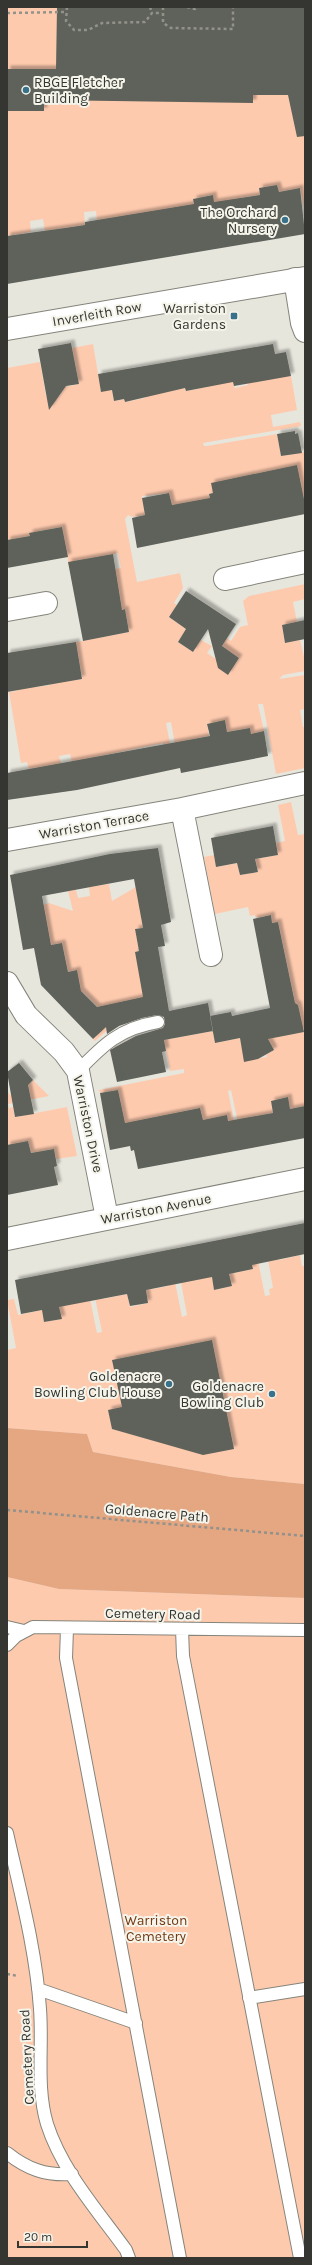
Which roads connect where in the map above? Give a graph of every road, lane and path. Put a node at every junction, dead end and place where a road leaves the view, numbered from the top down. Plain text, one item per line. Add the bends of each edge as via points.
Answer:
1 (67, 7) edge
2 (150, 7) edge
3 (163, 7) edge
4 (187, 7) edge
5 (196, 7) edge
6 (233, 7) edge
7 (65, 12) junction
8 (7, 13) edge
9 (152, 13) junction
10 (162, 13) junction
11 (300, 279) edge
12 (7, 329) edge
13 (305, 331) edge
14 (305, 562) edge
15 (225, 579) dead end
16 (46, 602) dead end
17 (7, 610) edge
18 (305, 783) edge
19 (182, 809) junction
20 (7, 840) edge
21 (211, 955) dead end
22 (7, 983) edge
23 (158, 1022) dead end
24 (78, 1071) junction
25 (305, 1179) edge
26 (107, 1218) junction
27 (7, 1239) edge
28 (7, 1510) edge
29 (305, 1536) edge
30 (7, 1626) edge
31 (67, 1628) junction
32 (24, 1630) junction
33 (182, 1630) junction
34 (305, 1630) edge
35 (7, 1645) edge
36 (7, 1833) edge
37 (38, 1989) junction
38 (305, 1989) edge
39 (249, 1998) junction
40 (136, 2023) junction
41 (7, 2153) edge
42 (72, 2174) junction
43 (129, 2258) edge
44 (180, 2258) edge
45 (300, 2258) edge

1 - 7 path
2 - 9 path
3 - 10 path
4 - 5 path
6 - 10 path via 233,29 171,28 163,23
7 - 8 path
7 - 9 path via 66,21 74,30 88,30 102,23 145,22
9 - 10 path
11 - 12 street, Inverleith Row
11 - 13 street via 302,323
14 - 15 street
16 - 17 street
18 - 19 street, Warriston Terrace
19 - 20 street, Warriston Terrace
19 - 21 street
22 - 24 street, Warriston Drive via 26,1015 64,1052
23 - 24 lane via 119,1034 104,1044
24 - 26 street, Warriston Drive
25 - 26 street, Warriston Avenue
26 - 27 street, Warriston Avenue
28 - 29 path, Goldenacre Path
30 - 32 lane
31 - 32 lane, Cemetery Road via 33,1627
31 - 33 lane, Cemetery Road
31 - 40 lane via 66,1658
32 - 35 lane
33 - 34 lane, Cemetery Road
33 - 39 lane via 183,1656
36 - 37 lane, Cemetery Road
37 - 40 lane
37 - 42 lane, Cemetery Road via 42,2101 53,2138
38 - 39 lane
39 - 45 lane
40 - 44 lane
41 - 42 lane via 38,2172
42 - 43 lane, Cemetery Road via 126,2250

